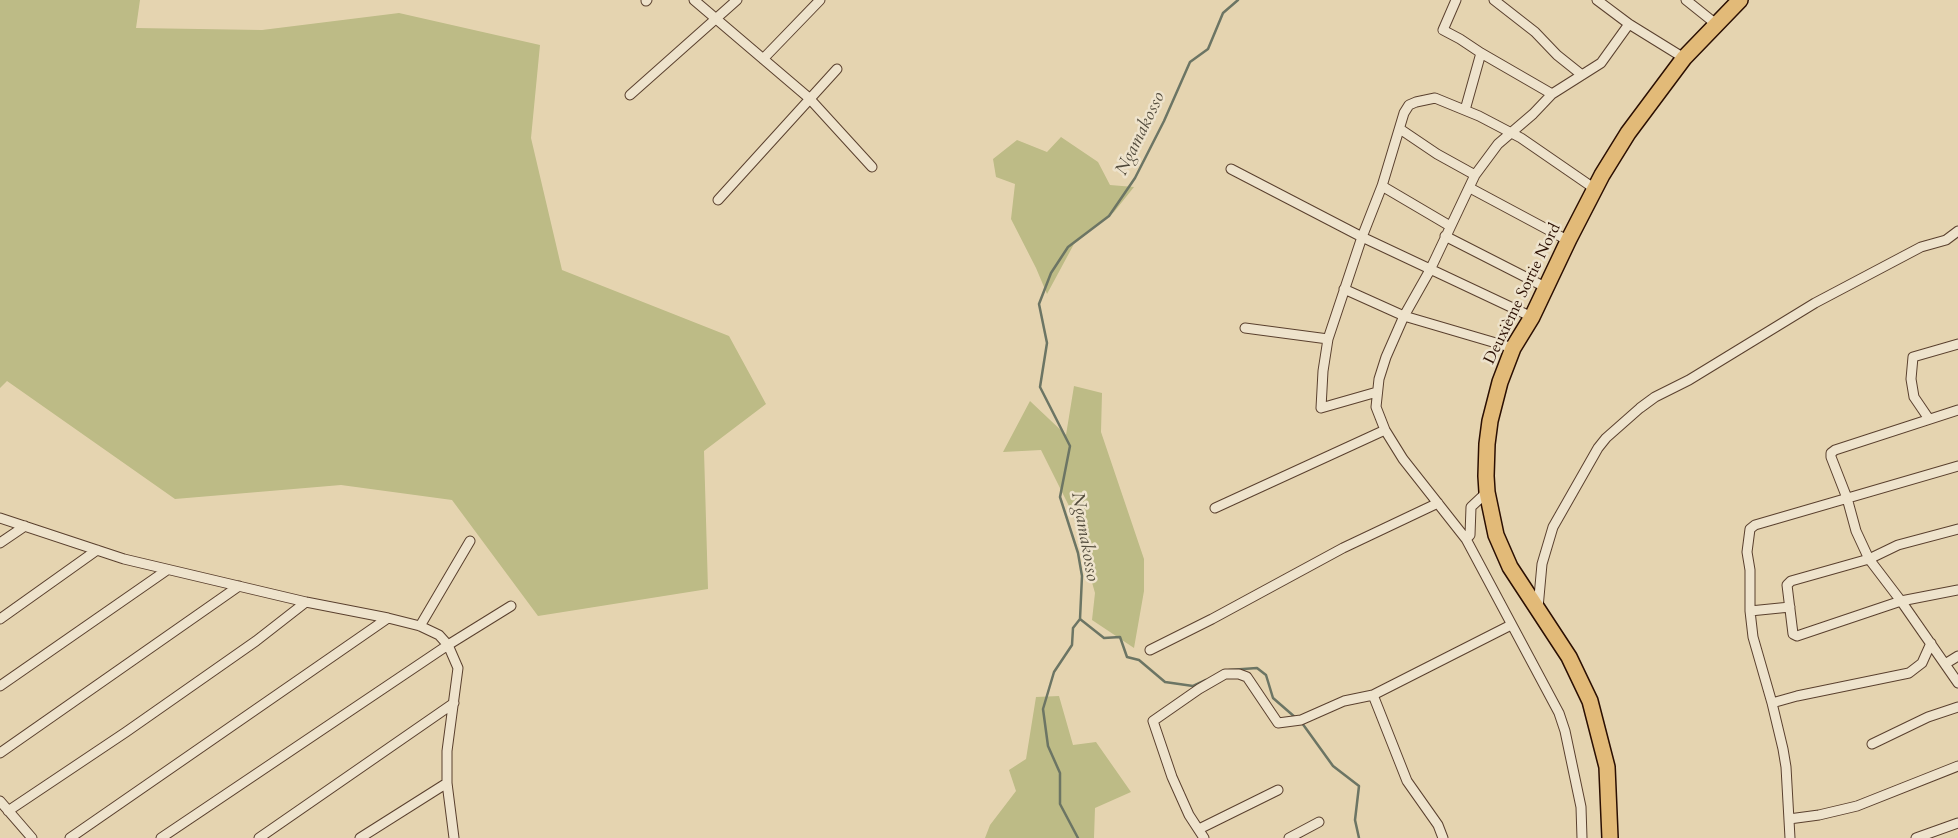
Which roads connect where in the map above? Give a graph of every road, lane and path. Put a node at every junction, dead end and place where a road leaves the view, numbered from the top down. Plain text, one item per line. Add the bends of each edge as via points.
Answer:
1 (694, 0) edge
2 (737, 0) edge
3 (820, 0) edge
4 (1456, 0) edge
5 (1494, 0) edge
6 (1597, 0) edge
7 (1686, 0) edge
8 (1740, 0) edge
9 (716, 18) junction
10 (1629, 24) junction
11 (1716, 24) junction
12 (1481, 53) junction
13 (1684, 58) junction
14 (763, 59) junction
15 (837, 69) dead end
16 (1582, 75) junction
17 (1552, 94) junction
18 (630, 95) dead end
19 (809, 98) junction
20 (1465, 110) junction
21 (1400, 129) junction
22 (1511, 132) junction
23 (872, 167) dead end
24 (1232, 169) dead end
25 (1475, 175) junction
26 (1382, 186) junction
27 (1470, 188) junction
28 (1595, 188) junction
29 (718, 200) dead end
30 (1450, 226) junction
31 (1958, 231) edge
32 (1445, 236) junction
33 (1362, 237) junction
34 (1569, 241) junction
35 (1430, 270) junction
36 (1545, 287) junction
37 (1344, 289) junction
38 (1404, 316) junction
39 (1532, 317) junction
40 (1245, 328) dead end
41 (1328, 339) junction
42 (1958, 344) edge
43 (1513, 348) junction
44 (1377, 392) junction
45 (1958, 410) edge
46 (1929, 420) junction
47 (1385, 430) junction
48 (1958, 466) edge
49 (1487, 492) junction
50 (1847, 498) junction
51 (1438, 503) junction
52 (1215, 508) dead end
53 (0, 518) edge
54 (25, 526) junction
55 (1958, 529) edge
56 (1466, 539) junction
57 (470, 541) dead end
58 (0, 543) edge
59 (97, 550) junction
60 (1869, 559) junction
61 (168, 570) junction
62 (239, 586) junction
63 (1958, 590) edge
64 (1901, 601) junction
65 (306, 602) junction
66 (511, 606) dead end
67 (1790, 607) junction
68 (1538, 610) junction
69 (1750, 611) junction
70 (388, 618) junction
71 (0, 619) edge
72 (420, 626) junction
73 (1511, 626) junction
74 (1931, 642) junction
75 (448, 645) junction
76 (1150, 650) dead end
77 (1958, 656) edge
78 (1945, 664) junction
79 (1958, 683) edge
80 (0, 686) edge
81 (1373, 695) junction
82 (454, 703) junction
83 (1772, 704) junction
84 (1958, 707) edge
85 (1872, 744) dead end
86 (0, 753) edge
87 (1958, 766) edge
88 (447, 783) junction
89 (1278, 790) dead end
90 (0, 801) edge
91 (8, 810) junction
92 (1789, 819) junction
93 (1319, 822) dead end
94 (1958, 823) edge
95 (1199, 829) junction
96 (32, 838) edge
97 (70, 838) edge
98 (161, 838) edge
99 (259, 838) edge
100 (360, 838) edge
101 (454, 838) edge
102 (1204, 838) edge
103 (1289, 838) edge
104 (1443, 838) edge
105 (1582, 838) edge
106 (1610, 838) edge
107 (1790, 838) edge
108 (1916, 838) edge

1 - 9 street
2 - 9 street
3 - 14 street
4 - 12 street via 1443,30
5 - 16 street
6 - 10 street
7 - 11 street
8 - 11 main road, Deuxième Sortie Nord
9 - 14 street
9 - 18 street
10 - 13 street
10 - 16 street via 1601,63
11 - 13 main road, Deuxième Sortie Nord
12 - 17 street
12 - 20 street
13 - 28 main road, Deuxième Sortie Nord via 1628,133
14 - 19 street
15 - 19 street
16 - 17 street
17 - 22 street
19 - 23 street
19 - 29 street
20 - 21 street via 1435,98 1416,102 1409,105 1404,113
20 - 22 street
21 - 25 street
21 - 26 street
22 - 25 street
22 - 28 street
24 - 33 street
25 - 27 street
26 - 30 street
26 - 33 street
27 - 30 street
27 - 34 street
28 - 34 main road, Deuxième Sortie Nord
30 - 32 street
31 - 68 street via 1946,240 1921,247 1815,303 1689,380 1655,397 1606,438 1553,527 1542,564
32 - 35 street
32 - 36 street
33 - 35 street
33 - 37 street
34 - 36 main road, Deuxième Sortie Nord
35 - 38 street
35 - 39 street
36 - 39 main road, Deuxième Sortie Nord
37 - 38 street
37 - 41 street
38 - 43 street
38 - 44 street via 1386,357
39 - 43 main road, Deuxième Sortie Nord
40 - 41 street
41 - 44 street via 1322,372 1321,408
42 - 46 street via 1913,357 1911,379 1914,397
43 - 49 main road, Deuxième Sortie Nord via 1490,421
44 - 47 street via 1376,407
45 - 46 street
46 - 50 street via 1834,450 1831,457
47 - 51 street via 1412,472
47 - 52 street
48 - 50 street
49 - 56 street via 1471,507 1470,535
49 - 68 main road, Deuxième Sortie Nord via 1502,552
50 - 60 street via 1856,531
50 - 69 street via 1752,526 1747,552
51 - 56 street
51 - 76 street via 1343,548
53 - 54 street
54 - 58 street
54 - 59 street
55 - 60 street via 1898,545
56 - 73 street
57 - 72 street
59 - 61 street
59 - 71 street
60 - 64 street
60 - 67 street via 1791,581 1787,585
61 - 62 street
61 - 80 street
62 - 65 street
62 - 86 street
63 - 64 street
64 - 67 street via 1797,636 1793,634
64 - 74 street
65 - 70 street
65 - 91 street via 134,727
66 - 75 street
67 - 69 street
68 - 106 main road, Deuxième Sortie Nord via 1569,657 1590,701 1607,767
69 - 83 street via 1755,644
70 - 72 street
70 - 97 street
72 - 75 street via 439,635
73 - 81 street
73 - 105 street via 1559,713 1582,807
74 - 78 street
74 - 83 street via 1922,663 1909,673
75 - 82 street via 458,668
75 - 98 street
77 - 78 street
78 - 79 street
81 - 95 street via 1344,701 1301,720 1278,723 1247,678 1239,674 1225,674 1154,721 1172,777
81 - 104 street via 1407,781 1438,825
82 - 88 street via 447,751
82 - 99 street
83 - 92 street via 1786,767
84 - 85 street via 1928,717
87 - 92 street via 1857,806
88 - 100 street
88 - 101 street
89 - 95 street
90 - 91 street
91 - 96 street
92 - 107 street
93 - 103 street
94 - 108 street
95 - 102 street

